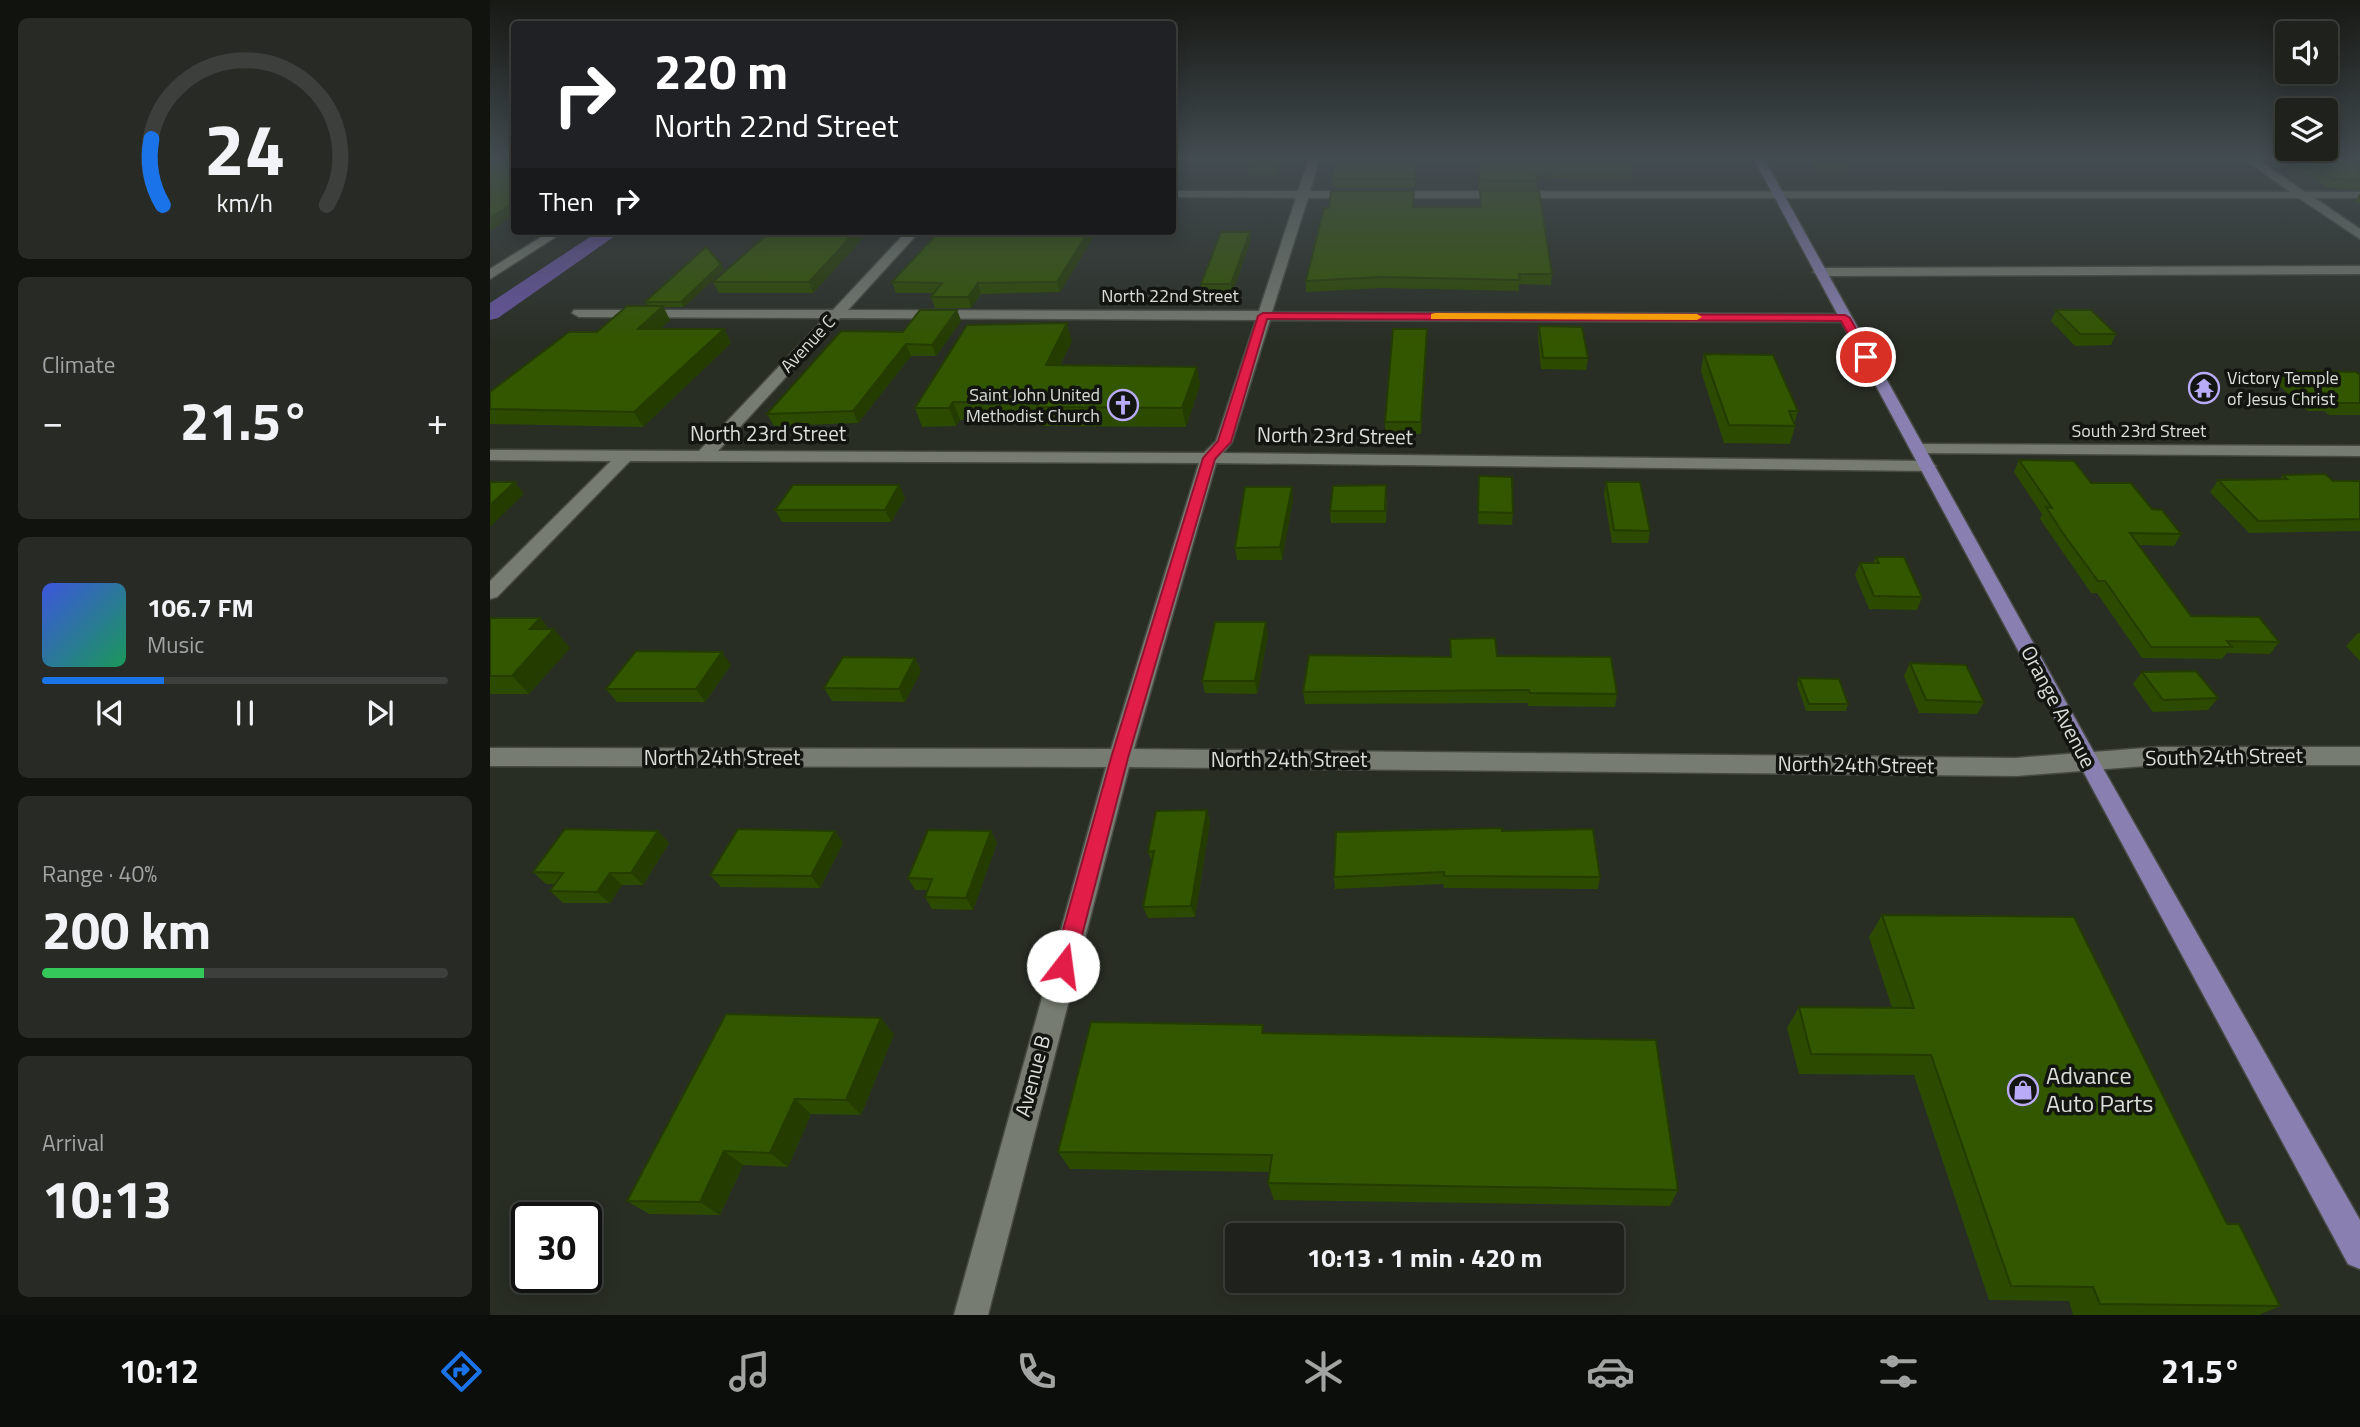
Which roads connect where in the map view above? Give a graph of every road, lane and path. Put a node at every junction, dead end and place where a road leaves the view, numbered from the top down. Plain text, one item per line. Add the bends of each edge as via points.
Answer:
1 (1294, 220) edge
2 (1792, 220) edge
3 (2339, 220) edge
4 (553, 235) edge
5 (910, 235) edge
6 (2360, 235) edge
7 (2360, 270) edge
8 (1820, 272) junction
9 (490, 275) edge
10 (579, 313) dead end
11 (836, 314) junction
12 (1263, 316) junction
13 (1845, 318) junction
14 (2360, 451) edge
15 (490, 455) edge
16 (624, 457) junction
17 (703, 457) junction
18 (1209, 458) junction
19 (1923, 458) junction
20 (490, 592) edge
21 (2360, 755) edge
22 (490, 757) edge
23 (1120, 758) junction
24 (2088, 762) junction
25 (2360, 1252) edge
26 (971, 1315) edge

1 - 12 street, Avenue B
2 - 8 main road, Orange Avenue
3 - 6 street
4 - 9 street
5 - 11 street, Avenue C
7 - 8 street
8 - 13 main road, Orange Avenue
10 - 11 street, North 22nd Street
11 - 12 street, North 22nd Street
11 - 17 street, Avenue C
12 - 13 street, North 22nd Street
12 - 18 street, Avenue B via 1224,442
13 - 19 main road, Orange Avenue
14 - 19 street, South 23rd Street
15 - 16 street, North 23rd Street
16 - 17 street, North 23rd Street
16 - 20 street
17 - 18 street, North 23rd Street
18 - 19 street, North 23rd Street
18 - 23 street, Avenue B
19 - 24 main road, Orange Avenue
21 - 24 street, South 24th Street
22 - 23 street, North 24th Street
23 - 24 street, North 24th Street via 2017,767
23 - 26 street, Avenue B
24 - 25 main road, Orange Avenue

